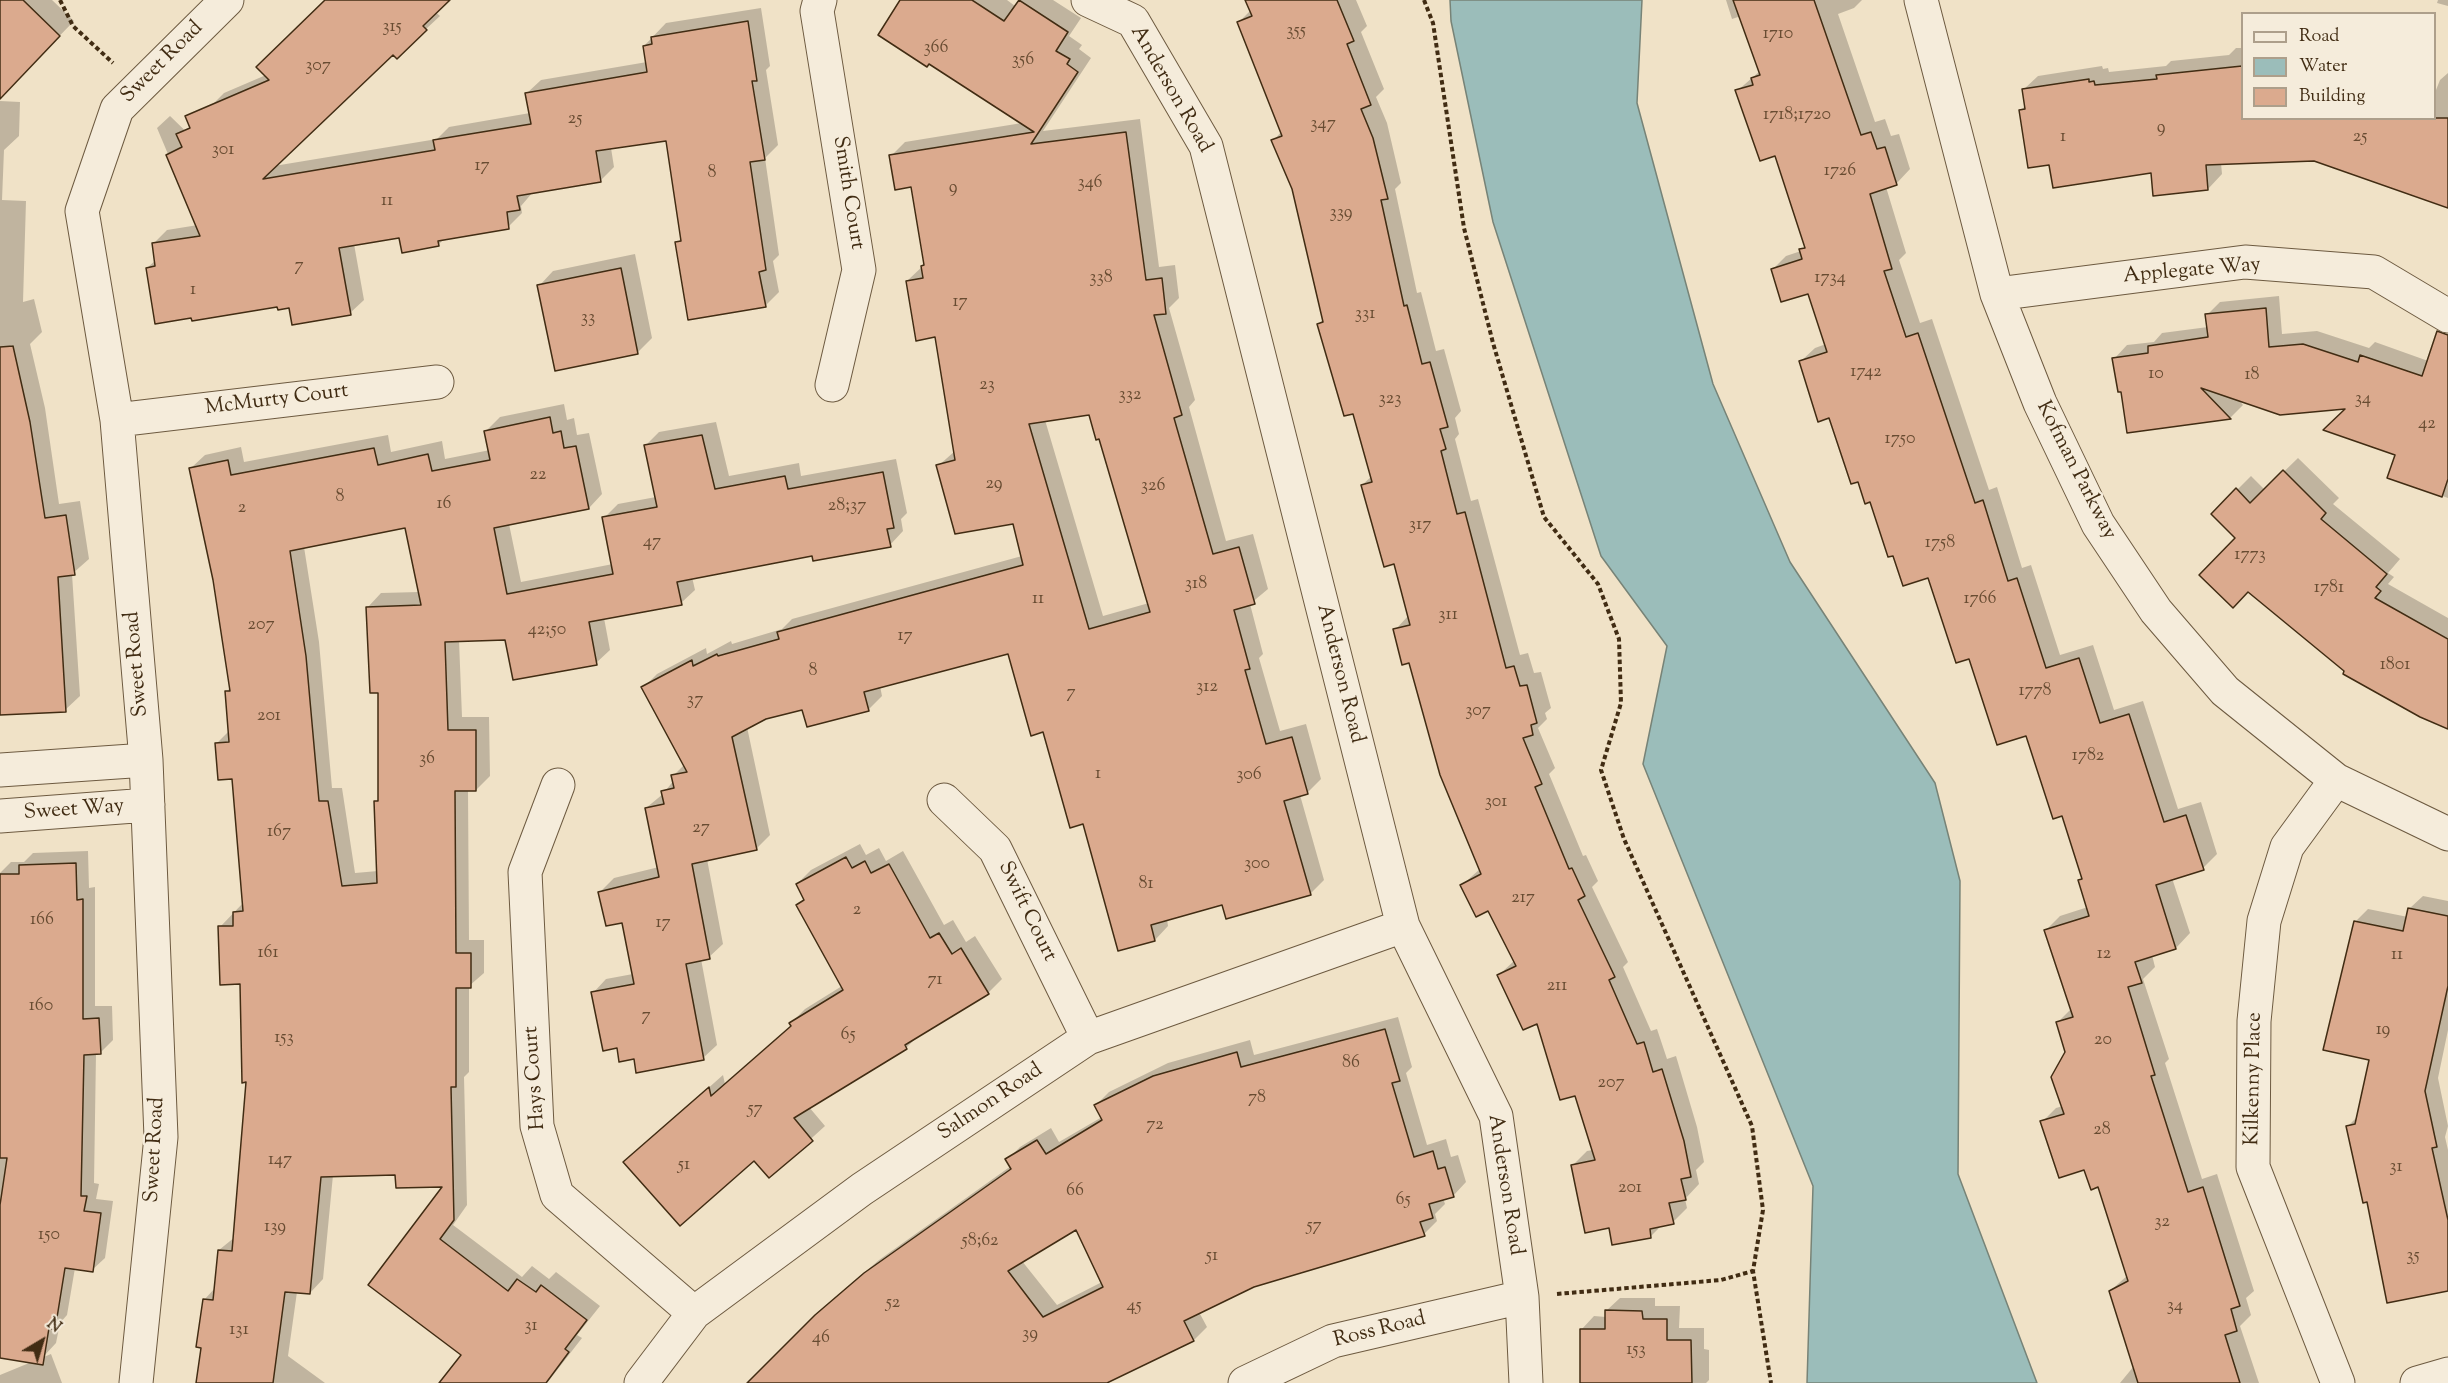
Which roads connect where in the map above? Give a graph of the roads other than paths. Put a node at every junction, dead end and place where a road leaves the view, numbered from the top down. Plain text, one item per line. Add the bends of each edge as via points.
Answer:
1 (227, 0) edge
2 (820, 0) edge
3 (1088, 0) edge
4 (1920, 0) edge
5 (1997, 294) junction
6 (2448, 316) edge
7 (437, 382) dead end
8 (832, 385) dead end
9 (117, 420) junction
10 (146, 760) junction
11 (0, 770) edge
12 (2336, 780) junction
13 (558, 785) dead end
14 (944, 800) dead end
15 (148, 805) junction
16 (0, 816) edge
17 (2448, 834) edge
18 (1403, 926) junction
19 (1088, 1038) junction
20 (1521, 1297) junction
21 (694, 1313) junction
22 (2448, 1374) edge
23 (136, 1383) edge
24 (641, 1383) edge
25 (1245, 1383) edge
26 (1526, 1383) edge
27 (2338, 1383) edge
28 (2417, 1383) edge

1 - 9 street, Sweet Road via 117,109 82,211
2 - 8 street, Smith Court via 817,11 859,270
3 - 18 street, Anderson Road via 1133,21 1206,146
4 - 5 street, Kofman Parkway
5 - 6 street, Applegate Way via 2245,262 2374,272
5 - 12 street, Kofman Parkway via 2040,403 2098,524 2156,611 2225,691
7 - 9 street, McMurty Court
9 - 10 street, Sweet Road
10 - 11 street
10 - 15 street, Sweet Road
12 - 17 street, Kofman Parkway
12 - 27 street, Kilkenny Place via 2287,847 2264,921 2254,1021 2253,1167
13 - 21 street, Hays Court via 525,872 537,1126 557,1195
14 - 19 street, Swift Court via 995,849
15 - 16 street, Sweet Way
15 - 23 street, Sweet Road via 161,1137
18 - 19 street, Salmon Road
18 - 20 street, Anderson Road via 1496,1116
19 - 21 street, Salmon Road via 862,1189
20 - 25 street, Ross Road via 1333,1341
20 - 26 street, Anderson Road
21 - 24 street, Salmon Road
22 - 28 street

